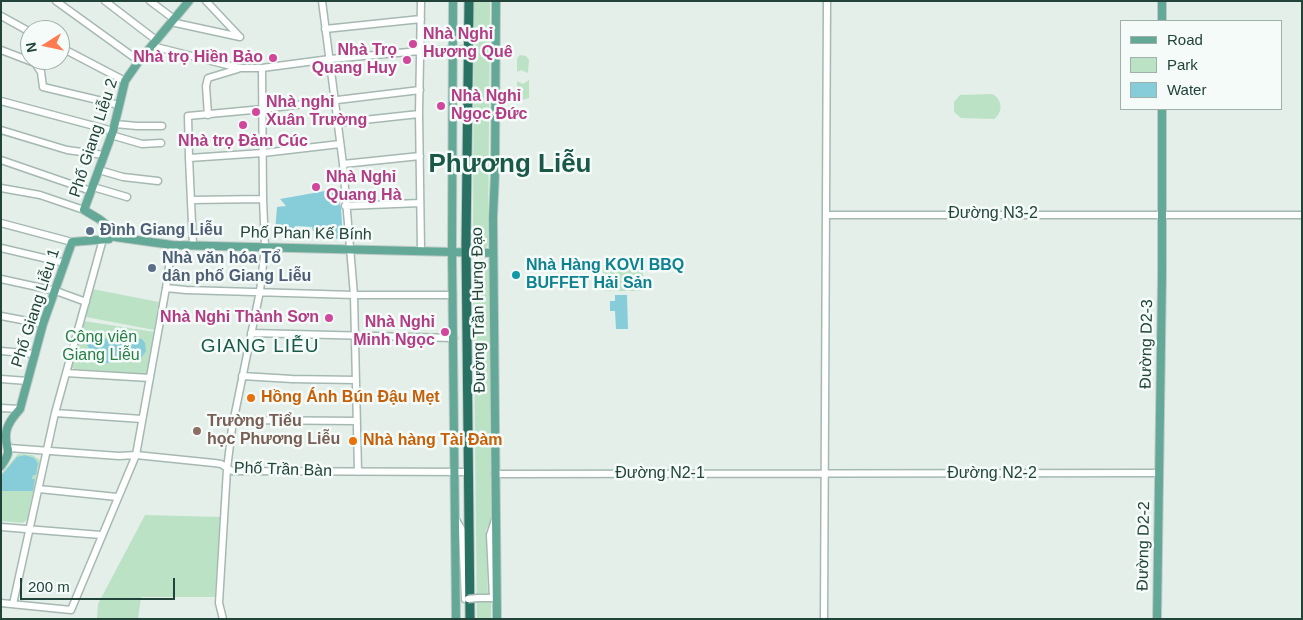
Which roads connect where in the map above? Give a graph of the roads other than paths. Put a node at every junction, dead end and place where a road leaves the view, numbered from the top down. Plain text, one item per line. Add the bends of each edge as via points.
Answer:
1 (56, 1) edge
2 (105, 1) edge
3 (150, 1) edge
4 (189, 1) edge
5 (206, 1) edge
6 (322, 1) edge
7 (421, 1) edge
8 (453, 1) edge
9 (469, 1) edge
10 (496, 1) edge
11 (827, 1) edge
12 (1162, 1) edge
13 (1, 16) edge
14 (421, 19) junction
15 (172, 20) junction
16 (1162, 20) edge
17 (20, 26) edge
18 (325, 29) junction
19 (154, 43) junction
20 (453, 49) junction
21 (469, 49) junction
22 (1, 50) edge
23 (420, 51) junction
24 (70, 52) edge
25 (330, 59) junction
26 (139, 61) junction
27 (239, 68) junction
28 (262, 68) junction
29 (125, 81) junction
30 (420, 90) junction
31 (1, 101) edge
32 (334, 101) junction
33 (118, 105) junction
34 (263, 109) junction
35 (1162, 110) edge
36 (419, 114) junction
37 (208, 115) junction
38 (336, 123) junction
39 (162, 126) dead end
40 (1, 130) edge
41 (113, 130) junction
42 (161, 144) dead end
43 (340, 144) junction
44 (263, 153) junction
45 (104, 155) junction
46 (420, 156) junction
47 (189, 158) junction
48 (1, 160) edge
49 (343, 164) junction
50 (99, 170) junction
51 (158, 181) dead end
52 (1, 188) edge
53 (92, 189) junction
54 (127, 197) dead end
55 (263, 199) junction
56 (191, 200) junction
57 (420, 203) junction
58 (345, 206) junction
59 (84, 210) junction
60 (826, 215) junction
61 (1160, 215) junction
62 (1302, 215) edge
63 (1, 223) edge
64 (110, 236) junction
65 (72, 242) junction
66 (172, 245) junction
67 (193, 245) junction
68 (266, 247) junction
69 (1, 248) edge
70 (350, 250) junction
71 (421, 250) junction
72 (452, 251) junction
73 (467, 252) junction
74 (493, 252) junction
75 (65, 263) junction
76 (1, 280) edge
77 (166, 288) junction
78 (56, 291) junction
79 (260, 291) junction
80 (354, 295) junction
81 (453, 295) junction
82 (86, 302) junction
83 (1, 316) edge
84 (43, 324) junction
85 (251, 333) junction
86 (355, 336) junction
87 (454, 338) junction
88 (1, 351) edge
89 (36, 354) junction
90 (66, 373) junction
91 (242, 376) junction
92 (150, 378) junction
93 (1, 379) edge
94 (356, 380) junction
95 (28, 381) junction
96 (1, 408) edge
97 (20, 409) junction
98 (54, 414) junction
99 (142, 419) junction
100 (233, 420) junction
101 (357, 422) junction
102 (3, 432) edge
103 (9, 448) junction
104 (46, 450) junction
105 (136, 455) junction
106 (2, 464) edge
107 (227, 469) junction
108 (358, 472) junction
109 (455, 472) junction
110 (469, 472) junction
111 (1159, 473) junction
112 (496, 474) junction
113 (825, 475) junction
114 (39, 489) junction
115 (117, 497) junction
116 (455, 518) junction
117 (495, 519) junction
118 (1, 526) edge
119 (30, 528) junction
120 (102, 535) junction
121 (1, 603) edge
122 (13, 604) junction
123 (223, 619) edge
124 (456, 619) edge
125 (470, 619) edge
126 (497, 619) edge
127 (824, 619) edge
128 (1157, 619) edge

1 - 26 street
2 - 19 street
3 - 15 street
4 - 15 main road, Phố Giang Liễu 2
5 - 15 street via 240,37
6 - 18 street
7 - 14 street
8 - 20 main road, Đường Trần Hưng Đạo
9 - 21 highway, Đường Trần Hưng Đạo
10 - 74 main road, Đường Trần Hưng Đạo
11 - 60 street
12 - 16 main road
13 - 17 street
14 - 18 street
14 - 23 street
15 - 19 main road, Phố Giang Liễu 2
18 - 25 street
19 - 26 main road, Phố Giang Liễu 2
19 - 27 street
20 - 21 street
20 - 23 street
20 - 72 main road, Đường Trần Hưng Đạo
21 - 73 highway, Đường Trần Hưng Đạo
22 - 33 street via 35,63 41,72 43,87
23 - 25 street
23 - 30 street
24 - 29 street
25 - 28 street
25 - 32 street
26 - 29 main road, Phố Giang Liễu 2
27 - 28 street
27 - 37 street via 208,78
28 - 34 street
29 - 33 main road, Phố Giang Liễu 2
30 - 32 street
30 - 36 street
31 - 41 street
32 - 34 street
32 - 38 street
33 - 41 main road, Phố Giang Liễu 2
34 - 37 street
34 - 44 street
35 - 61 main road, Đường D2-3
36 - 38 street
36 - 46 street
37 - 47 street via 188,116
38 - 43 street
39 - 41 street
40 - 45 street via 67,150
41 - 42 street via 142,144
41 - 45 main road, Phố Giang Liễu 2
43 - 44 street
43 - 49 street
44 - 47 street
44 - 55 street
45 - 50 main road, Phố Giang Liễu 2
46 - 49 street
46 - 57 street
47 - 56 street
48 - 53 street
49 - 58 street
50 - 51 street
50 - 53 main road, Phố Giang Liễu 2
52 - 59 street via 40,195
53 - 54 street
53 - 59 main road, Phố Giang Liễu 2
55 - 56 street
55 - 68 street
56 - 67 street
57 - 58 street
57 - 71 street
58 - 70 street
59 - 64 main road, Phố Giang Liễu 2 via 99,219
60 - 61 street, Đường N3-2
60 - 113 street
61 - 62 street, Đường N3-2
61 - 111 main road, Đường D2-3
63 - 65 street
64 - 65 main road, Phố Phan Kế Bính
64 - 66 main road, Phố Phan Kế Bính
64 - 82 street
65 - 75 main road, Phố Giang Liễu 1
66 - 67 main road, Phố Phan Kế Bính
66 - 77 street
67 - 68 main road, Phố Phan Kế Bính
68 - 70 main road, Phố Phan Kế Bính
68 - 79 street
69 - 75 street
70 - 71 main road, Phố Phan Kế Bính
70 - 80 street
71 - 72 main road, Phố Phan Kế Bính
72 - 73 main road, Phố Phan Kế Bính
72 - 81 main road, Đường Trần Hưng Đạo
73 - 74 main road, Phố Phan Kế Bính
73 - 110 highway, Đường Trần Hưng Đạo
74 - 112 main road, Đường Trần Hưng Đạo
75 - 78 main road, Phố Giang Liễu 1
76 - 78 street
77 - 79 street
77 - 92 street
78 - 82 street
78 - 84 main road, Phố Giang Liễu 1
79 - 80 street
79 - 85 street
80 - 81 street
80 - 86 street
81 - 87 main road, Đường Trần Hưng Đạo
82 - 90 street
83 - 84 street
84 - 89 main road, Phố Giang Liễu 1
85 - 86 street
85 - 91 street
86 - 87 street
86 - 94 street
87 - 109 main road, Đường Trần Hưng Đạo
88 - 89 street
89 - 95 main road, Phố Giang Liễu 1
90 - 92 street
90 - 98 street
91 - 94 street
91 - 100 street
92 - 99 street
93 - 95 street
94 - 101 street
95 - 97 main road, Phố Giang Liễu 1
96 - 97 street
97 - 102 main road, Phố Giang Liễu 1
98 - 99 street
98 - 104 street
99 - 105 street
100 - 101 street
100 - 107 street
101 - 108 street
102 - 103 main road, Phố Giang Liễu 1
103 - 104 street, Phố Trần Bàn
103 - 106 main road
104 - 105 street, Phố Trần Bàn
104 - 114 street
105 - 107 street, Phố Trần Bàn via 221,464
105 - 115 street
107 - 108 street, Phố Trần Bàn
107 - 123 street via 219,604
108 - 109 street, Phố Trần Bàn
109 - 110 street, Phố Trần Bàn
109 - 116 main road, Đường Trần Hưng Đạo
110 - 125 highway, Đường Trần Hưng Đạo
111 - 113 street, Đường N2-2
111 - 128 main road, Đường D2-2
112 - 113 street, Đường N2-1
112 - 117 main road, Đường Trần Hưng Đạo
113 - 127 street
114 - 115 street
114 - 119 street
115 - 120 street
116 - 117 street, bridge via 462,530 465,599 493,598 490,535
116 - 124 main road, Đường Trần Hưng Đạo
117 - 126 main road, Đường Trần Hưng Đạo
118 - 119 street
119 - 120 street
119 - 122 street
120 - 122 street via 71,610
121 - 122 street

